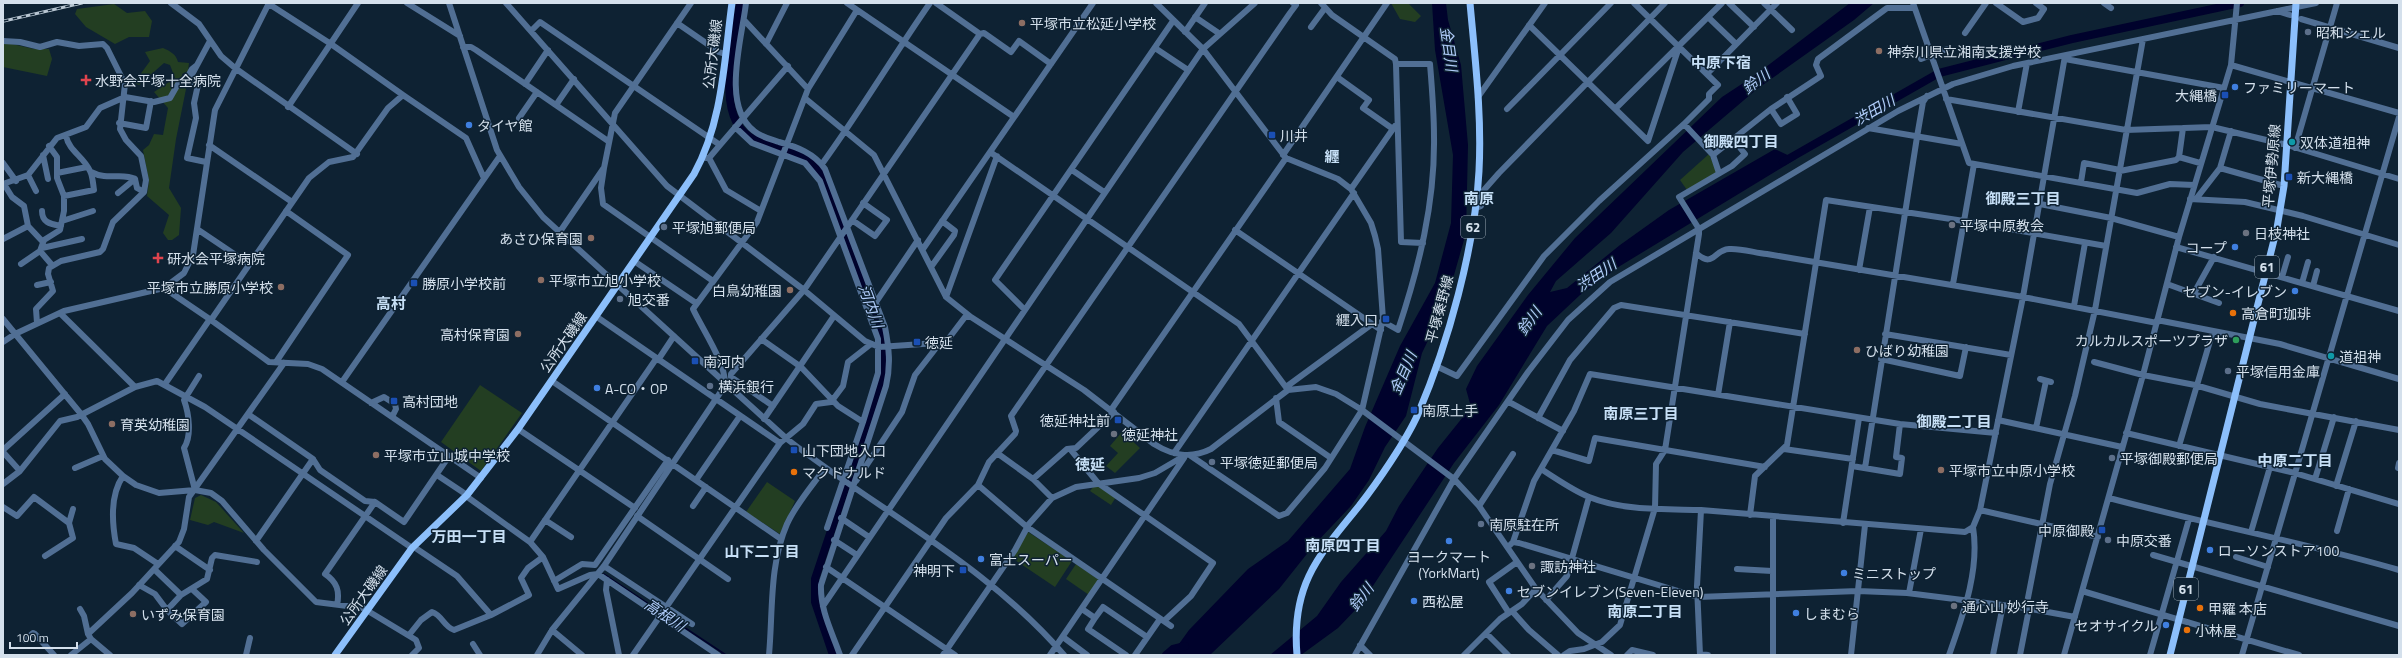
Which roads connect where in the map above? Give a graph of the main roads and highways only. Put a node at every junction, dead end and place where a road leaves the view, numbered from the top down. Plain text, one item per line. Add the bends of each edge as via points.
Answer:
1 (732, 3) edge
2 (1470, 3) edge
3 (2296, 5) edge
4 (335, 655) edge
5 (1297, 655) edge
6 (2170, 655) edge

1 - 4 main road, 公所大磯線 via 720,103 706,158 482,478 413,548
2 - 5 main road, 平塚秦野線 / 62 via 1480,156 1476,208 1463,270 1436,366 1406,442 1316,561 1303,590 1297,615
3 - 6 main road, 平塚伊勢原線 / 61 via 2284,186 2280,210

